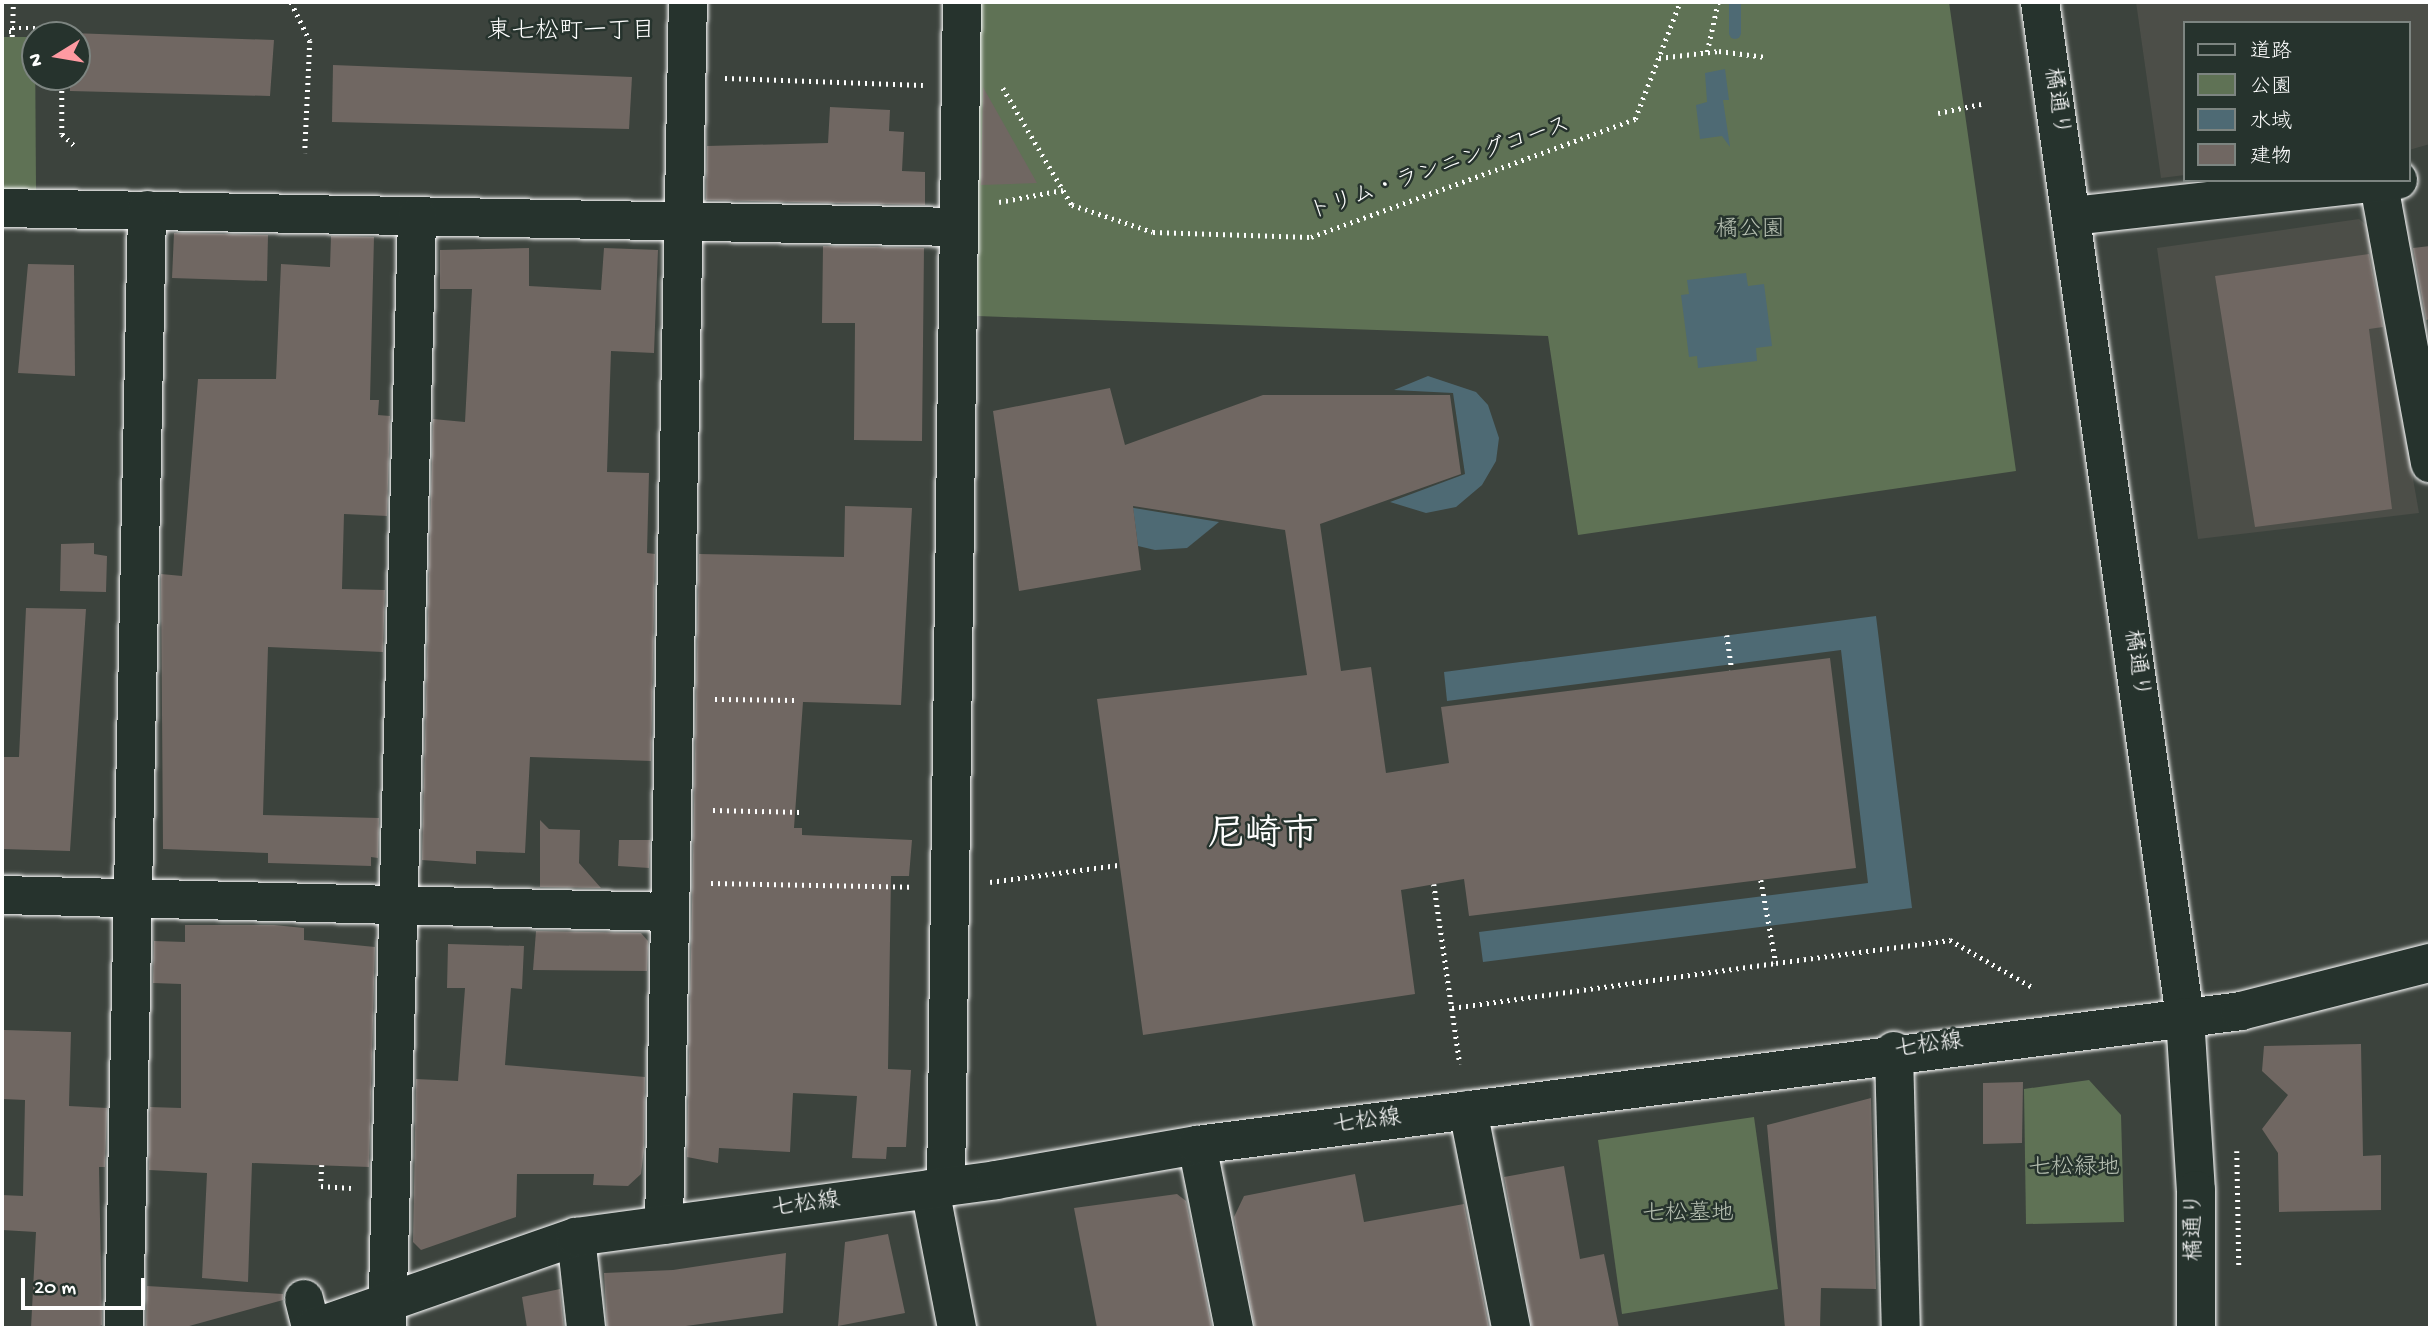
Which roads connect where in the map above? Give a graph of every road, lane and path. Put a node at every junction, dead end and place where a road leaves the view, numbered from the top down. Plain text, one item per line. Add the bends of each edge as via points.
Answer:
1 (13, 2) edge
2 (291, 2) edge
3 (688, 2) edge
4 (962, 2) edge
5 (1679, 2) edge
6 (1718, 2) edge
7 (2040, 2) edge
8 (21, 31) edge
9 (2, 32) edge
10 (12, 32) junction
11 (1707, 52) junction
12 (1766, 57) dead end
13 (1658, 58) junction
14 (686, 76) junction
15 (977, 81) junction
16 (62, 91) edge
17 (1981, 104) dead end
18 (1938, 113) dead end
19 (75, 146) dead end
20 (304, 153) dead end
21 (2430, 172) edge
22 (2411, 177) edge
23 (2387, 182) edge
24 (2396, 182) edge
25 (1063, 190) junction
26 (2, 208) edge
27 (147, 210) junction
28 (417, 216) junction
29 (2071, 216) junction
30 (955, 217) junction
31 (682, 220) junction
32 (2430, 463) edge
33 (1727, 635) dead end
34 (1732, 670) dead end
35 (672, 699) junction
36 (794, 700) dead end
37 (670, 809) junction
38 (800, 812) dead end
39 (1118, 865) dead end
40 (1761, 880) dead end
41 (1434, 884) dead end
42 (948, 887) junction
43 (2, 895) edge
44 (668, 897) junction
45 (132, 899) junction
46 (397, 904) junction
47 (1776, 963) junction
48 (2430, 963) edge
49 (2032, 987) dead end
50 (1452, 1008) junction
51 (2185, 1017) junction
52 (1894, 1051) junction
53 (1460, 1064) dead end
54 (1468, 1110) junction
55 (1197, 1145) junction
56 (938, 1188) junction
57 (664, 1225) junction
58 (576, 1237) junction
59 (387, 1315) edge
60 (309, 1319) edge
61 (124, 1328) edge
62 (586, 1328) edge
63 (957, 1328) edge
64 (1234, 1328) edge
65 (1511, 1328) edge
66 (1901, 1328) edge
67 (2196, 1328) edge

1 - 10 path
2 - 20 path via 310,41
3 - 14 street
4 - 15 street
5 - 13 path, トリム・ランニングコース
6 - 11 path
7 - 29 street, 橘通り
8 - 10 path
9 - 10 path
11 - 12 path
11 - 13 path
13 - 25 path, トリム・ランニングコース via 1635,120 1311,237 1153,232 1072,205
14 - 15 path
14 - 31 street
15 - 25 path, トリム・ランニングコース
15 - 30 street
16 - 19 path via 62,134
17 - 18 path
21 - 22 street
23 - 29 street
24 - 32 street
25 - 30 path
26 - 27 street
27 - 28 street
27 - 45 street
28 - 31 street
28 - 46 street
29 - 51 street, 橘通り
30 - 31 street
30 - 42 street
31 - 35 street
33 - 34 path
35 - 36 path
35 - 37 street
37 - 38 path
37 - 44 street
39 - 42 path
40 - 47 path
41 - 50 path
42 - 44 path
42 - 56 street
43 - 45 street
44 - 46 street
44 - 57 street
45 - 46 street
45 - 61 street
46 - 59 street
47 - 49 path via 1950,940
47 - 50 path
48 - 51 street, 七松線 via 2241,1010
50 - 53 path
51 - 52 street, 七松線
51 - 67 street, 橘通り via 2196,1190
52 - 54 street, 七松線
52 - 66 street
54 - 55 street, 七松線
54 - 65 street
55 - 56 street, 七松線
55 - 64 street
56 - 57 street, 七松線
56 - 63 street
57 - 58 street, 七松線
58 - 59 street, 七松線
58 - 62 street
59 - 60 street, 七松線

